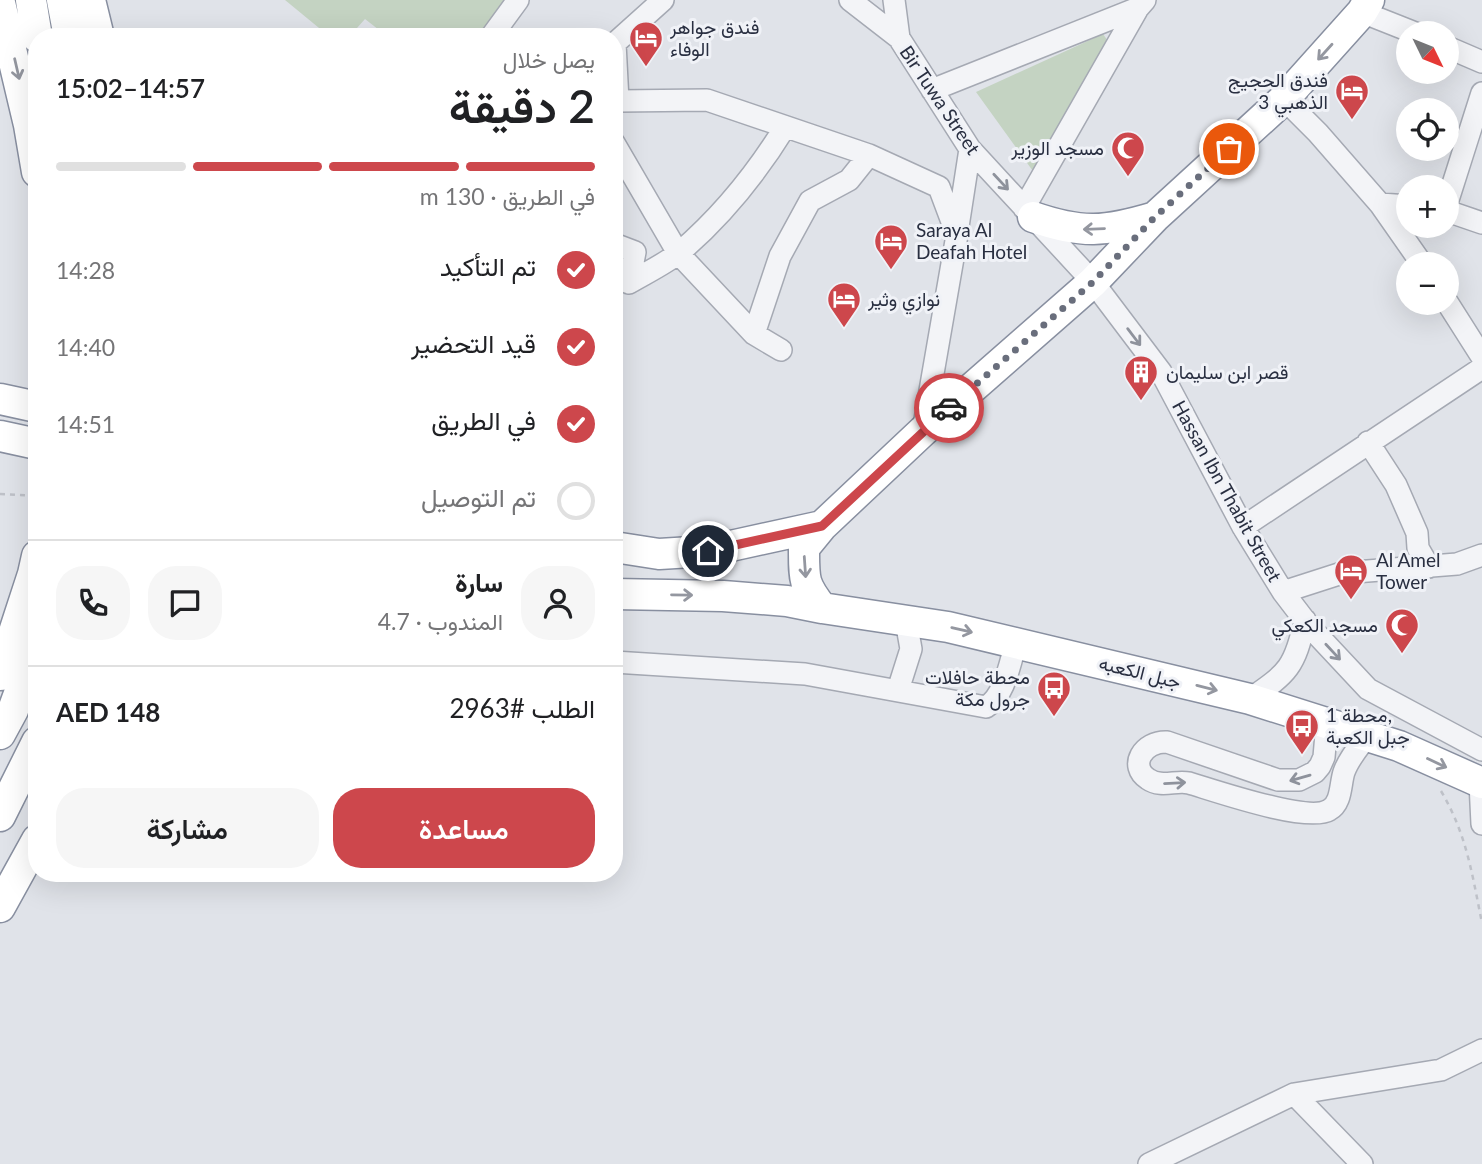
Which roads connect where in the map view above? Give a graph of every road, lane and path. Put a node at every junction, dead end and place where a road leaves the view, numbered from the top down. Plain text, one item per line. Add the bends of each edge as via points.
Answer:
1 (31, 0) edge
2 (62, 0) edge
3 (90, 0) edge
4 (518, 0) edge
5 (663, 0) edge
6 (850, 0) edge
7 (894, 0) edge
8 (0, 3) edge
9 (1141, 4) edge
10 (1365, 6) edge
11 (1396, 23) edge
12 (36, 28) edge
13 (67, 28) edge
14 (97, 28) edge
15 (498, 28) edge
16 (623, 36) edge
17 (899, 38) junction
18 (1460, 53) edge
19 (1482, 62) edge
20 (932, 90) junction
21 (1482, 93) edge
22 (1284, 99) junction
23 (623, 110) edge
24 (28, 121) edge
25 (785, 127) junction
26 (970, 149) junction
27 (869, 155) junction
28 (623, 158) edge
29 (1456, 175) edge
30 (1380, 204) junction
31 (1396, 205) edge
32 (1029, 212) junction
33 (1459, 215) edge
34 (1155, 217) junction
35 (1482, 223) edge
36 (957, 235) junction
37 (623, 247) edge
38 (1414, 252) edge
39 (678, 253) junction
40 (1093, 282) junction
41 (1455, 315) edge
42 (754, 334) junction
43 (781, 350) dead end
44 (1482, 358) edge
45 (1482, 368) edge
46 (0, 399) edge
47 (28, 404) edge
48 (923, 431) junction
49 (0, 436) edge
50 (28, 442) edge
51 (1368, 442) junction
52 (0, 494) edge
53 (28, 496) edge
54 (822, 526) junction
55 (1243, 527) junction
56 (623, 548) edge
57 (1482, 555) edge
58 (1429, 567) junction
59 (1283, 592) junction
60 (623, 594) edge
61 (28, 597) edge
62 (822, 608) junction
63 (1305, 620) junction
64 (906, 621) junction
65 (1016, 643) junction
66 (28, 657) edge
67 (623, 663) edge
68 (10, 681) edge
69 (898, 690) junction
70 (1250, 699) junction
71 (1327, 723) junction
72 (0, 734) edge
73 (1367, 736) junction
74 (1482, 750) edge
75 (28, 760) edge
76 (1481, 783) edge
77 (0, 816) edge
78 (1482, 824) edge
79 (1466, 843) dead end
80 (28, 856) edge
81 (0, 907) edge
82 (1482, 923) edge
83 (1482, 1050) edge
84 (1294, 1094) junction
85 (1149, 1164) edge
86 (1362, 1164) edge

1 - 12 highway
2 - 13 highway
3 - 14 highway
4 - 15 street
5 - 16 street
6 - 17 street
7 - 17 street, Bir Tuwa Street
8 -> 24 highway
9 - 20 street
9 - 32 street
10 - 11 street
10 -> 22 highway
17 - 20 street, Bir Tuwa Street
18 - 19 street
20 - 26 street, Bir Tuwa Street
21 - 29 street
22 - 30 street
22 - 34 highway
23 - 25 street via 707,100
25 - 27 street
25 - 39 street via 728,206
26 -> 32 street, Bir Tuwa Street
26 - 36 street
27 - 36 street via 939,187
27 - 42 street via 849,180 810,201 780,256
28 - 39 street
30 - 31 street
30 - 38 street
34 -> 32 highway via 1090,231 1061,227
32 - 40 street, Bir Tuwa Street
33 - 35 street
34 - 40 highway
36 - 48 street
37 - 39 street via 635,252 629,284
39 - 42 street
40 - 48 highway
40 -> 55 street, Hassan Ibn Thabit Street via 1161,372
41 - 44 street
42 - 43 street
45 - 51 street
46 - 47 highway
48 - 54 highway
49 - 50 highway
51 - 55 street
51 - 58 street via 1396,485
52 - 53 path
54 - 56 highway via 708,551 659,554
54 -> 62 highway via 804,548 807,590
55 - 59 street, Hassan Ibn Thabit Street
57 - 58 street
58 - 59 street via 1342,573
59 - 63 street, Hassan Ibn Thabit Street
60 -> 62 highway, جبل الكعبه via 723,596
61 - 68 highway
62 - 64 highway, جبل الكعبه
63 - 70 street via 1289,669
63 -> 74 street, Hassan Ibn Thabit Street via 1368,689
64 -> 65 highway, جبل الكعبه
64 - 69 street via 911,649
65 - 69 street via 999,695 986,706
65 -> 70 highway, جبل الكعبه
66 - 68 highway
67 - 69 street via 805,674
68 - 72 highway
70 - 71 highway, جبل الكعبه
71 - 73 highway, جبل الكعبه
71 -> 73 street via 1320,766 1299,780 1278,780 1167,742 1156,742 1143,751 1141,770 1147,779 1162,784 1182,781 1279,808 1321,813 1338,801 1345,770
73 -> 76 highway, جبل الكعبه
75 - 77 highway
76 - 78 street
79 - 82 path
80 - 81 highway
83 - 84 street via 1441,1070
84 - 85 street
84 - 86 street

